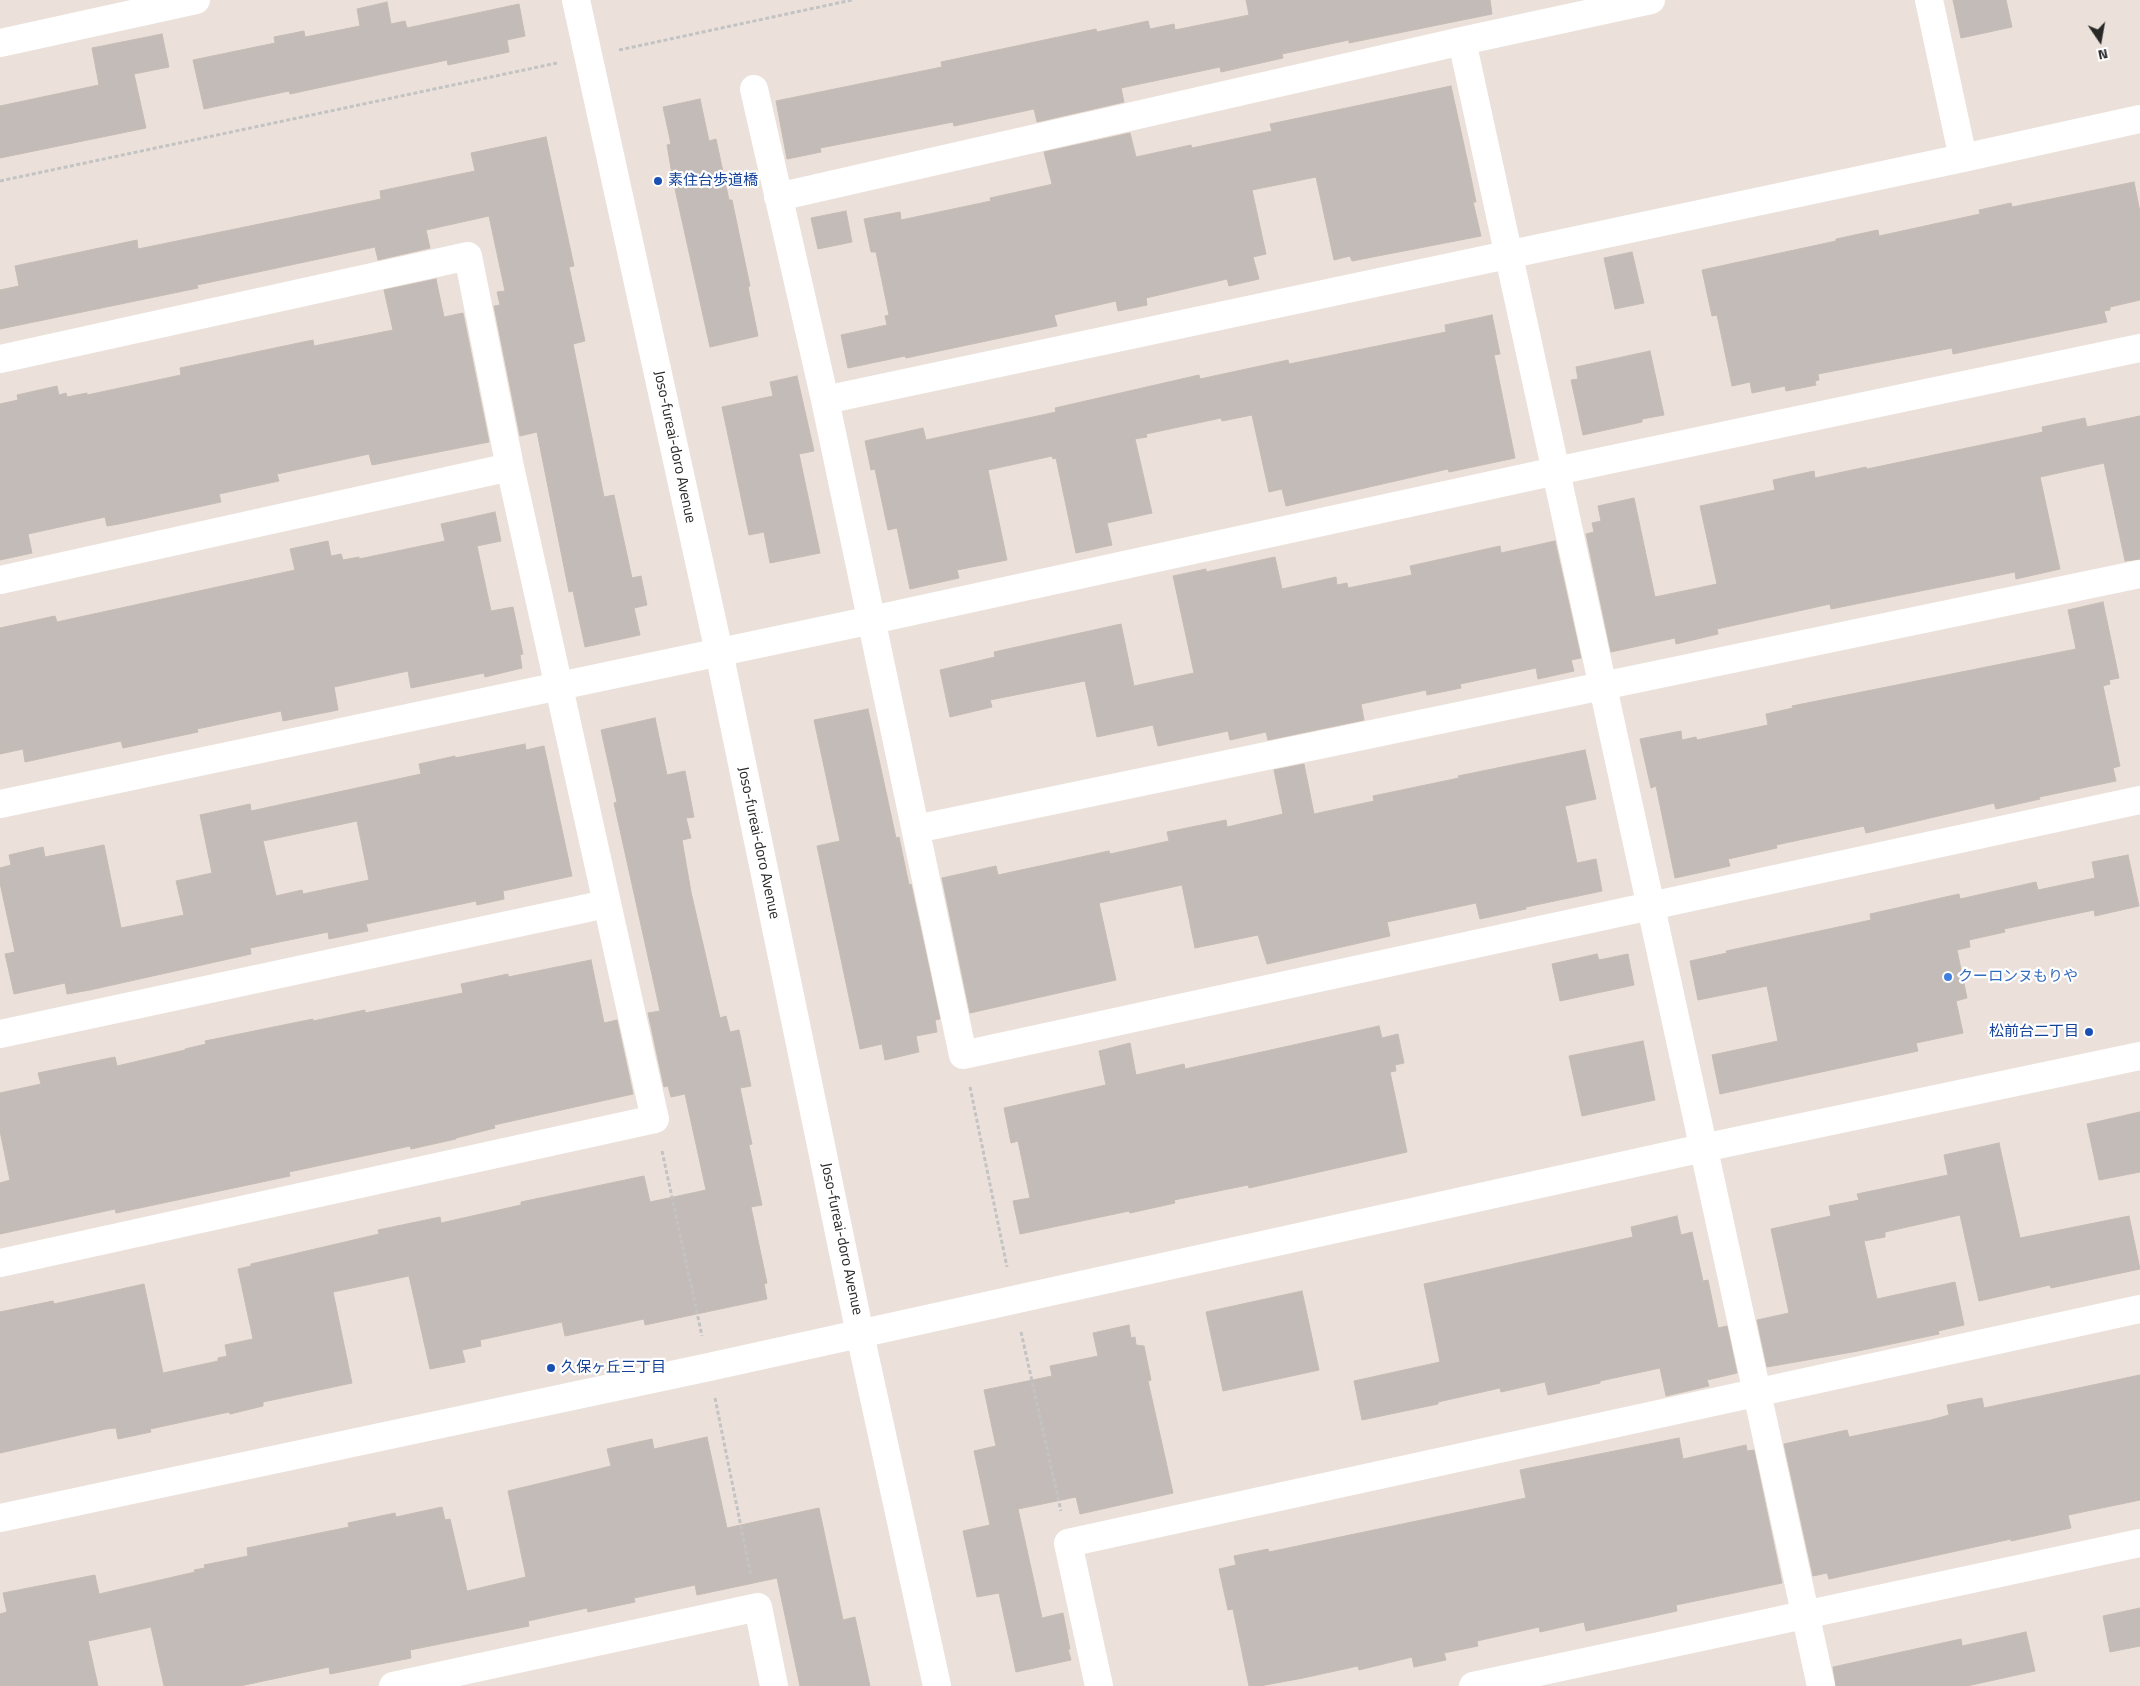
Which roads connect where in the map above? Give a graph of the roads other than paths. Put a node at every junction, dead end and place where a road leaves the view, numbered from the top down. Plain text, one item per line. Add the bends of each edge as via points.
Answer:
1 (196, 0) edge
2 (576, 0) edge
3 (1652, 0) edge
4 (1929, 0) edge
5 (1462, 41) junction
6 (0, 43) edge
7 (754, 89) dead end
8 (2140, 119) edge
9 (1964, 158) junction
10 (778, 197) junction
11 (1508, 256) junction
12 (2140, 348) edge
13 (0, 359) edge
14 (825, 400) junction
15 (510, 467) junction
16 (1556, 471) junction
17 (2140, 574) edge
18 (0, 580) edge
19 (872, 620) junction
20 (719, 652) junction
21 (558, 685) junction
22 (1603, 687) junction
23 (2140, 800) edge
24 (0, 804) edge
25 (916, 829) junction
26 (606, 904) junction
27 (1651, 907) junction
28 (0, 1034) edge
29 (2140, 1056) edge
30 (1703, 1148) junction
31 (0, 1263) edge
32 (2140, 1309) edge
33 (860, 1334) junction
34 (1757, 1394) junction
35 (0, 1518) edge
36 (2140, 1543) edge
37 (1806, 1615) junction
38 (393, 1686) edge
39 (774, 1686) edge
40 (937, 1686) edge
41 (1099, 1686) edge
42 (1472, 1686) edge
43 (1821, 1686) edge

1 - 6 street
2 - 20 street, Joso-fureai-doro Avenue
3 - 5 street
4 - 9 street
5 - 10 street
5 - 11 street
7 - 10 street
8 - 9 street
9 - 11 street
10 - 14 street
11 - 14 street
11 - 16 street
12 - 16 street
13 - 15 street via 468,256
14 - 19 street
15 - 18 street
15 - 21 street
16 - 19 street
16 - 22 street
17 - 22 street
19 - 20 street
19 - 25 street
20 - 21 street
20 - 33 street, Joso-fureai-doro Avenue
21 - 24 street
21 - 26 street
22 - 25 street
22 - 27 street
23 - 27 street
25 - 27 street via 964,1055
26 - 28 street
26 - 31 street via 655,1119
27 - 30 street
29 - 30 street
30 - 33 street
30 - 34 street
32 - 34 street
33 - 35 street
33 - 40 street, Joso-fureai-doro Avenue
34 - 37 street
34 - 41 street via 1068,1543
36 - 37 street
37 - 42 street
37 - 43 street
38 - 39 street via 758,1607

